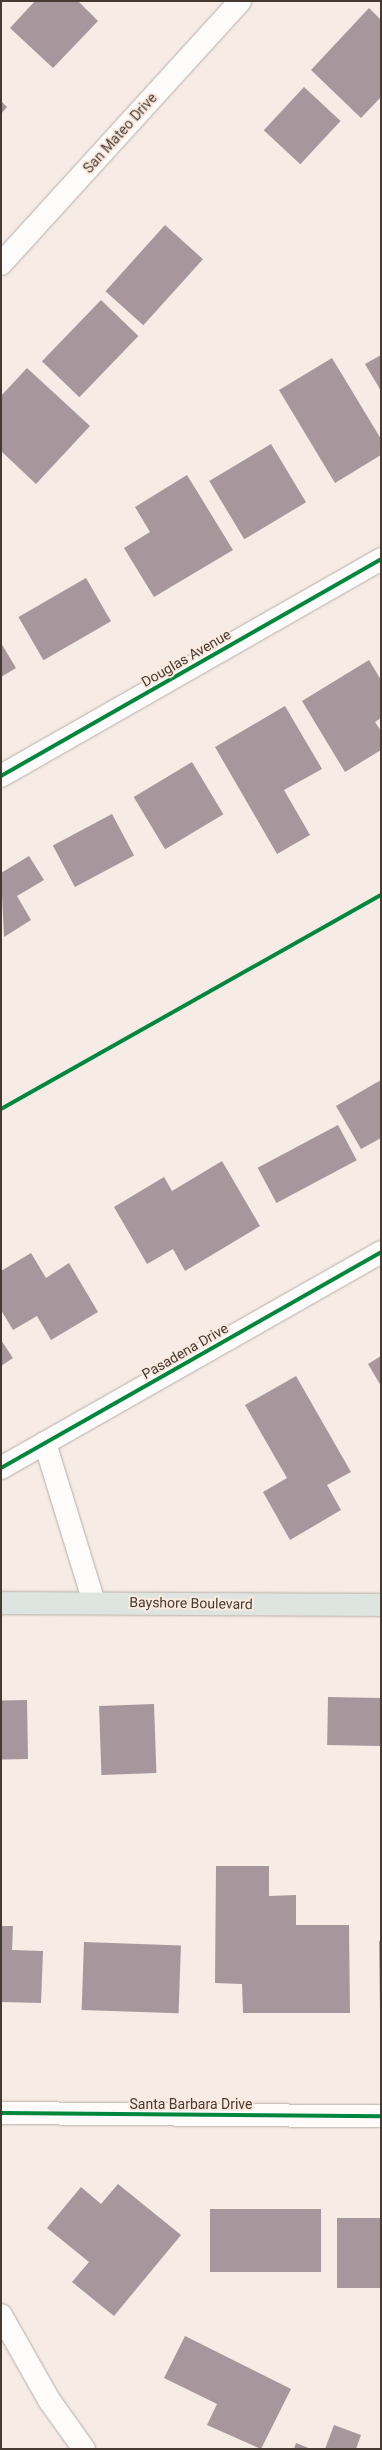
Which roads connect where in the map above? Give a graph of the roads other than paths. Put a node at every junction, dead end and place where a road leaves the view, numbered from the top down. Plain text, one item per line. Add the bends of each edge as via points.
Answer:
1 (240, 1) edge
2 (1, 264) edge
3 (381, 559) edge
4 (1, 776) edge
5 (381, 1252) edge
6 (45, 1443) junction
7 (1, 1468) edge
8 (94, 1602) junction
9 (1, 1603) edge
10 (381, 1606) edge
11 (1, 2113) edge
12 (381, 2116) edge
13 (1, 2315) edge
14 (84, 2449) edge

1 - 2 street, San Mateo Drive
3 - 4 street, Douglas Avenue
5 - 6 street, Pasadena Drive
6 - 7 street, Pasadena Drive
6 - 8 street
8 - 9 main road, Bayshore Boulevard
8 - 10 main road, Bayshore Boulevard
11 - 12 street, Santa Barbara Drive
13 - 14 street via 49,2400

